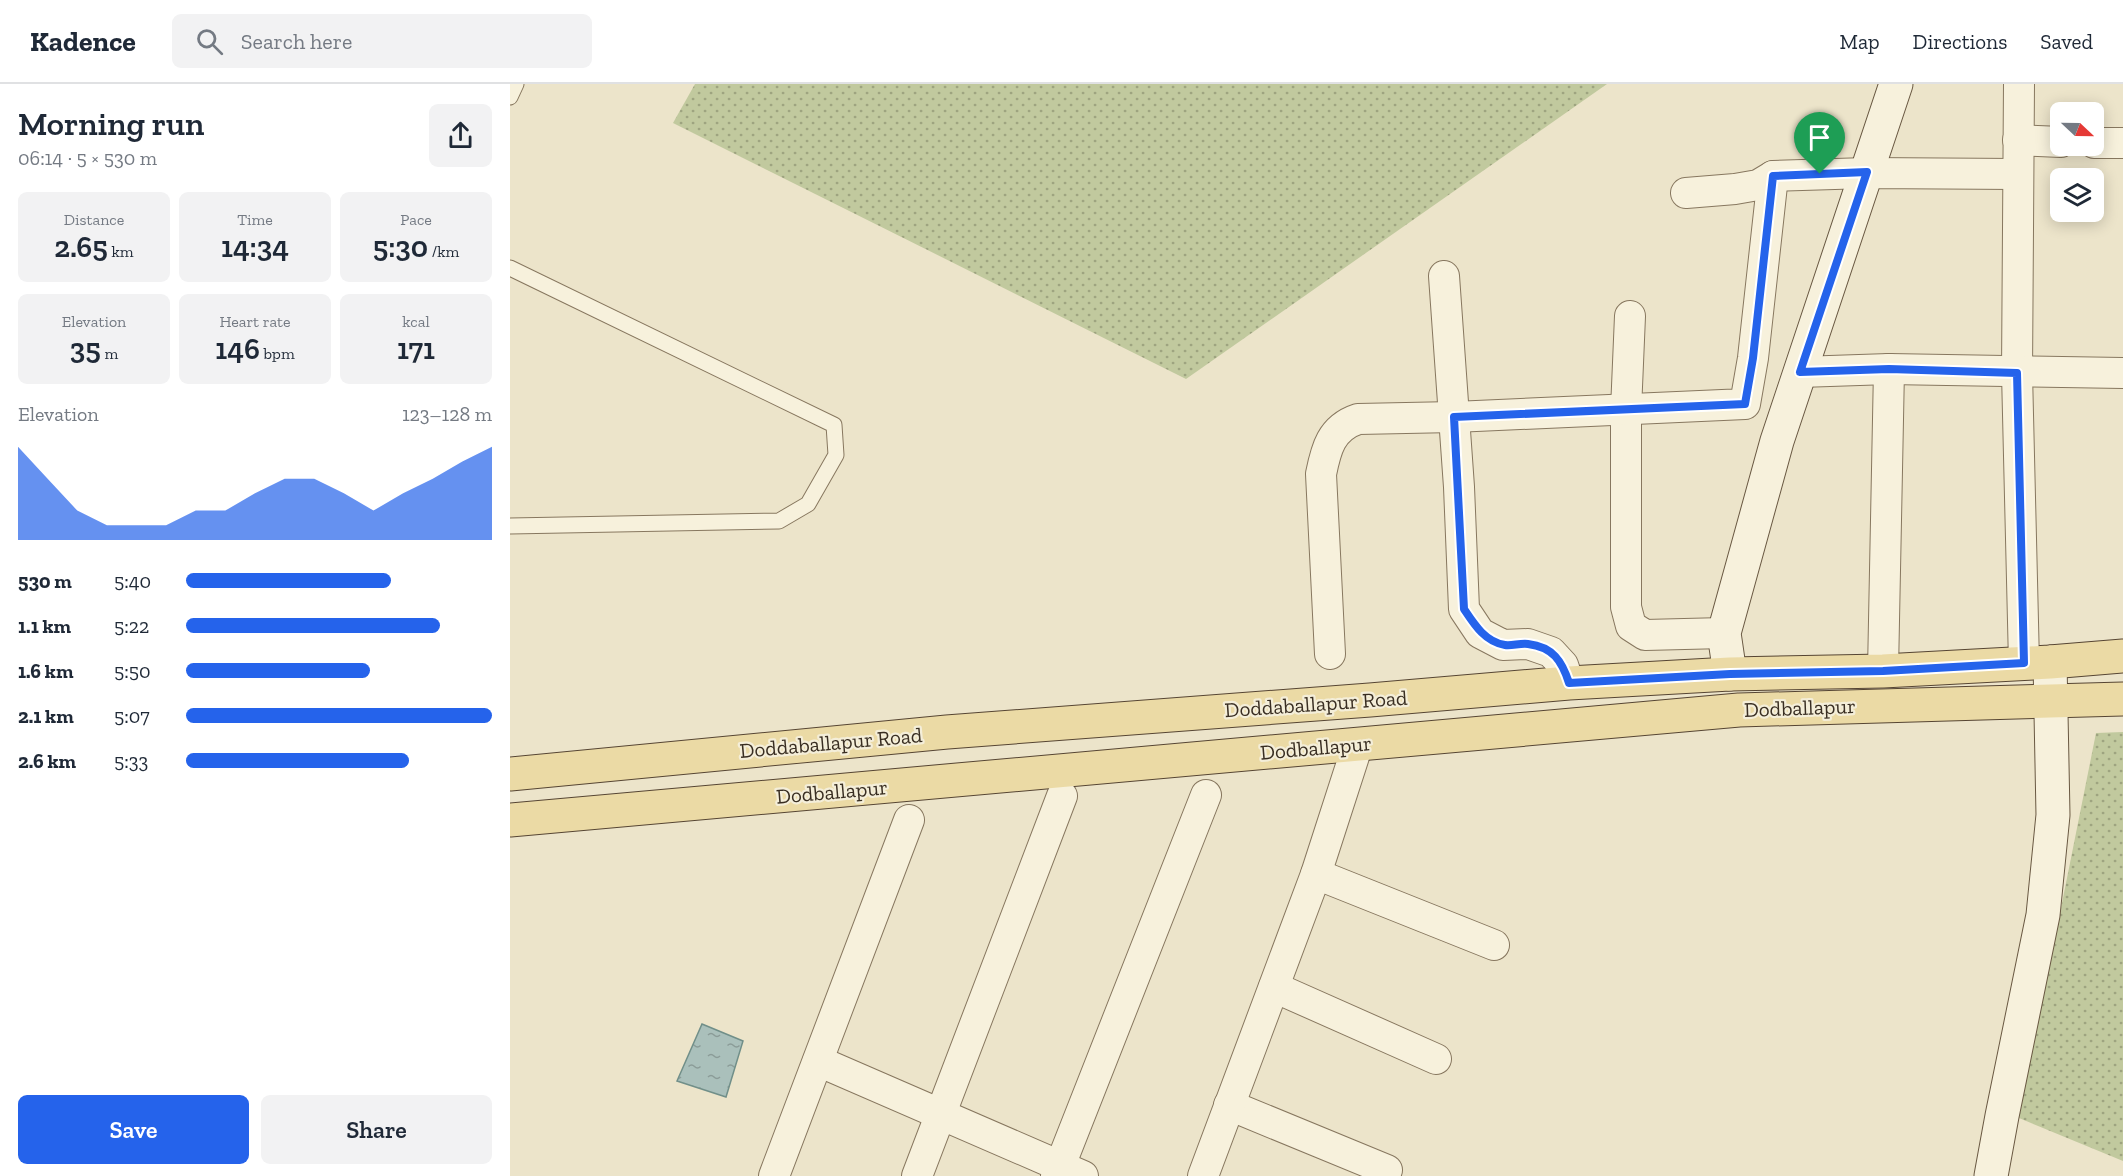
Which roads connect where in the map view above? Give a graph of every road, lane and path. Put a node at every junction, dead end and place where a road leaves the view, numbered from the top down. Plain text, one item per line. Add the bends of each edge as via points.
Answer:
1 (516, 84) edge
2 (1896, 84) edge
3 (2019, 84) edge
4 (510, 97) edge
5 (2018, 140) junction
6 (2050, 141) edge
7 (2104, 142) edge
8 (2123, 143) edge
9 (1867, 172) junction
10 (2017, 174) junction
11 (1773, 176) junction
12 (1686, 193) dead end
13 (510, 268) edge
14 (1444, 276) dead end
15 (1630, 316) dead end
16 (1889, 369) junction
17 (1800, 372) junction
18 (2017, 373) junction
19 (2123, 374) edge
20 (1745, 404) junction
21 (1626, 410) junction
22 (1454, 417) junction
23 (1784, 419) junction
24 (510, 526) edge
25 (1724, 633) junction
26 (1329, 654) dead end
27 (2123, 656) edge
28 (2037, 663) junction
29 (1883, 671) junction
30 (1730, 674) junction
31 (1569, 683) junction
32 (2123, 699) edge
33 (2051, 701) junction
34 (1358, 744) junction
35 (510, 774) edge
36 (1206, 795) dead end
37 (1062, 796) dead end
38 (510, 820) edge
39 (909, 820) dead end
40 (1316, 874) junction
41 (1494, 945) dead end
42 (1274, 987) junction
43 (1436, 1059) dead end
44 (818, 1061) junction
45 (1229, 1105) junction
46 (941, 1114) junction
47 (1387, 1170) dead end
48 (1067, 1173) edge
49 (774, 1176) edge
50 (918, 1176) edge
51 (1203, 1176) edge
52 (1992, 1176) edge

1 - 4 lane
2 - 9 street
3 - 5 street
5 - 6 street
5 - 10 street
7 - 8 street
9 - 10 street
9 - 11 street
9 - 17 street
10 - 18 street
11 - 12 street via 1758,185
11 - 20 street
13 - 24 lane via 834,425 836,455 808,504 779,521
14 - 22 street
15 - 21 street
16 - 17 street
16 - 18 street
16 - 29 street
17 - 23 street
18 - 19 street
18 - 28 street
20 - 21 street
20 - 23 street
21 - 22 street
21 - 25 street via 1626,607 1631,626 1645,635
22 - 26 street via 1358,419 1334,434 1321,474
22 - 31 street via 1464,609 1480,633 1503,645 1528,644 1551,652 1563,665
23 - 25 street
25 - 30 street
27 - 28 main road, Doddaballapur Road
28 - 29 main road, Doddaballapur Road
28 - 33 street
29 - 30 main road, Doddaballapur Road
30 - 31 main road, Doddaballapur Road
31 - 35 main road, Doddaballapur Road via 947,732
32 - 33 main road, Dodballapur
33 - 34 main road, Dodballapur via 1740,710
33 - 52 street via 2053,815 2043,915
34 - 38 main road, Dodballapur
34 - 40 street
36 - 48 street
37 - 46 street
39 - 44 street
40 - 41 street
40 - 42 street
42 - 43 street
42 - 45 street
44 - 46 street
44 - 49 street
45 - 47 street
45 - 51 street
46 - 48 street
46 - 50 street

